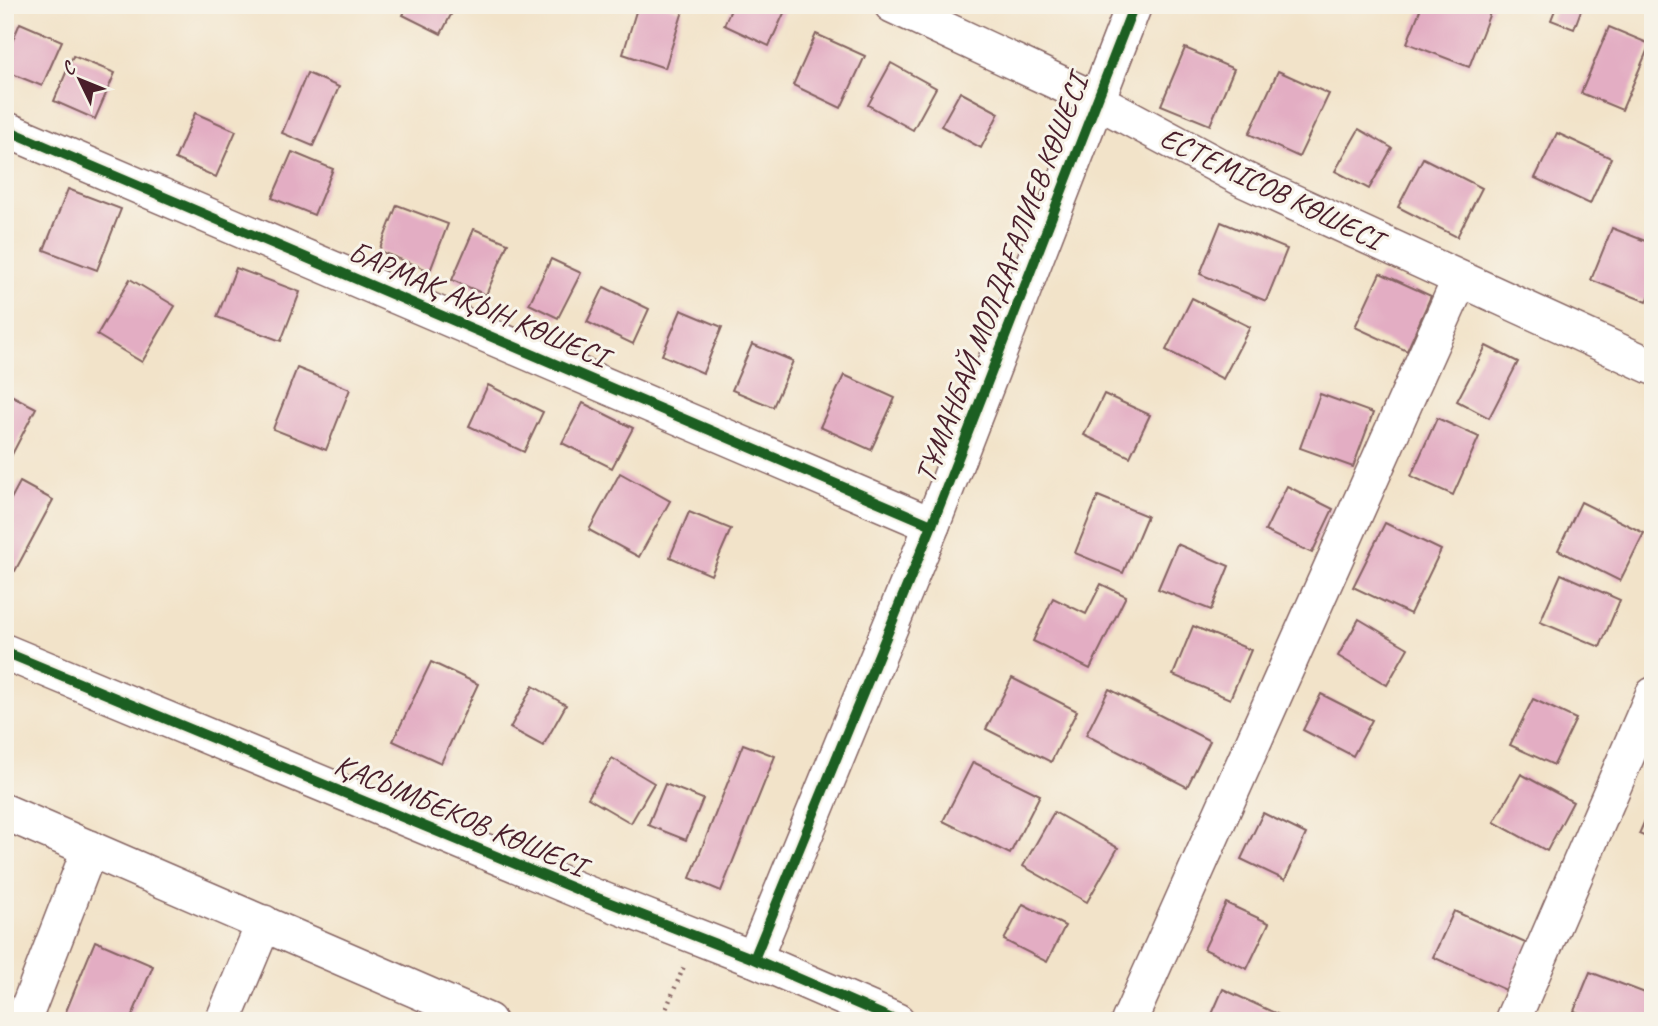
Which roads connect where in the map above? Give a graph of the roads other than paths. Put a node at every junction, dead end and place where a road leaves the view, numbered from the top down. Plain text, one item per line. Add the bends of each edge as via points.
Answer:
1 (892, 5) edge
2 (1134, 5) edge
3 (1096, 100) junction
4 (5, 129) edge
5 (1460, 279) junction
6 (1653, 367) edge
7 (932, 524) junction
8 (5, 652) edge
9 (1653, 695) edge
10 (5, 812) edge
11 (90, 848) junction
12 (264, 923) junction
13 (754, 959) junction
14 (20, 1004) edge
15 (223, 1021) edge
16 (488, 1021) edge
17 (897, 1021) edge
18 (1129, 1021) edge
19 (1512, 1021) edge

1 - 3 street, ЕСТЕМІСОВ КӨШЕСІ
2 - 3 street, ТҰМАНБАЙ МОЛДАҒАЛИЕВ КӨШЕСІ
3 - 5 street, ЕСТЕМІСОВ КӨШЕСІ via 1245,180
3 - 7 street, ТҰМАНБАЙ МОЛДАҒАЛИЕВ КӨШЕСІ
4 - 7 street, БАРМАҚ АҚЫН КӨШЕСІ
5 - 6 street, ЕСТЕМІСОВ КӨШЕСІ
5 - 18 street
7 - 13 street, ТҰМАНБАЙ МОЛДАҒАЛИЕВ КӨШЕСІ
8 - 13 street, ҚАСЫМБЕКОВ КӨШЕСІ
9 - 19 street
10 - 11 street
11 - 12 street
11 - 14 street
12 - 15 street
12 - 16 street
13 - 17 street, ҚАСЫМБЕКОВ КӨШЕСІ

